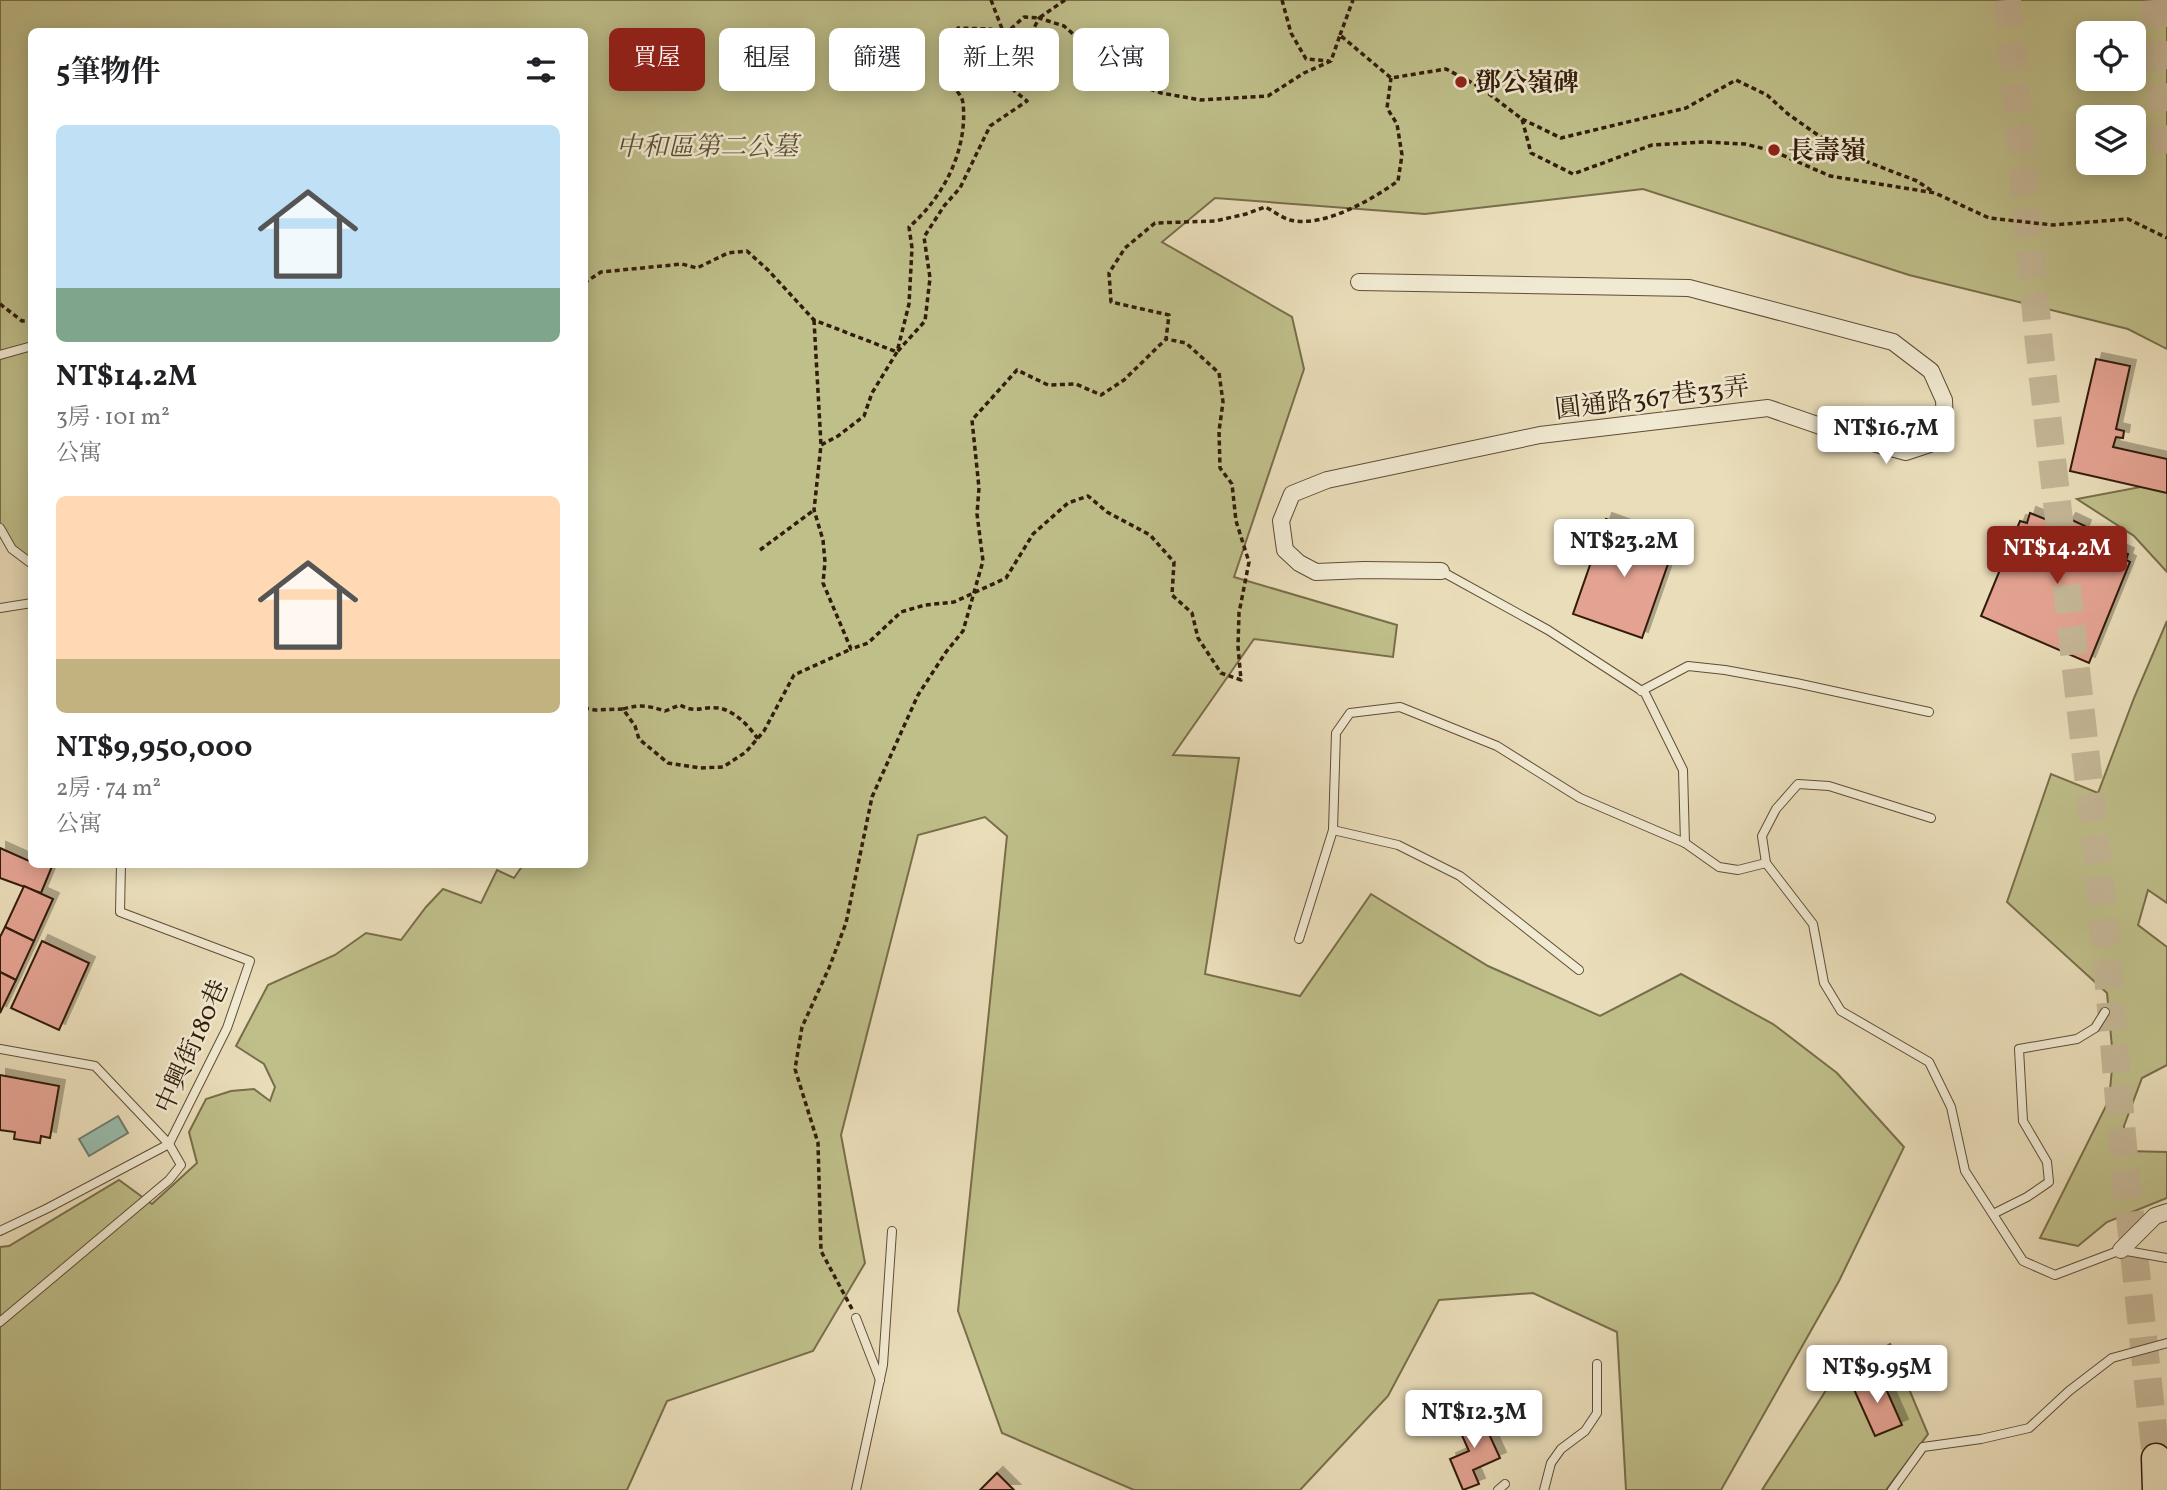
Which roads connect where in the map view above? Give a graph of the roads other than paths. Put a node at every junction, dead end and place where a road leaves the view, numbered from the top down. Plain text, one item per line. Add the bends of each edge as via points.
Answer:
1 (1359, 282) dead end
2 (28, 347) edge
3 (0, 355) edge
4 (0, 528) edge
5 (28, 561) edge
6 (1441, 571) joint
7 (28, 604) edge
8 (0, 608) edge
9 (1641, 691) junction
10 (1929, 712) dead end
11 (1931, 818) dead end
12 (1333, 830) junction
13 (1685, 843) junction
14 (1766, 863) junction
15 (121, 868) edge
16 (1299, 939) dead end
17 (1579, 970) dead end
18 (2105, 1012) dead end
19 (0, 1049) edge
20 (169, 1144) junction
21 (2167, 1200) edge
22 (1993, 1214) junction
23 (2161, 1214) edge
24 (0, 1231) edge
25 (892, 1231) dead end
26 (2121, 1250) junction
27 (2167, 1258) edge
28 (856, 1318) road end
29 (0, 1322) edge
30 (2167, 1343) edge
31 (1597, 1364) dead end
32 (880, 1380) junction
33 (2156, 1458) tunnel mouth
34 (856, 1490) edge
35 (1544, 1490) edge
36 (1892, 1490) edge
37 (2157, 1490) edge

1 - 6 street, 圓通路367巷33弄 via 1689,289 1893,342 1931,371 1944,400 1945,425 1930,444 1906,452 1768,408 1540,435 1327,480 1292,494 1281,521 1284,550 1316,572
2 - 3 lane
4 - 5 lane via 12,549
6 - 9 lane, 圓通路367巷33弄 via 1548,630
7 - 8 lane
9 - 10 lane via 1688,666
9 - 13 lane, 圓通路367巷33弄 via 1683,770
11 - 14 lane via 1829,786 1798,784 1776,809 1762,836
12 - 13 lane via 1336,733 1350,713 1401,708 1497,746 1580,797
12 - 16 lane
12 - 17 lane via 1398,845 1460,876
13 - 14 lane via 1719,867 1738,870
14 - 22 lane via 1814,924 1824,983 1841,1011 1929,1062 1951,1107 1965,1171
15 - 20 lane, 中興街180巷 via 120,912 250,961 227,1028
18 - 22 lane via 2095,1028 2077,1039 2019,1049 2023,1121 2047,1162 2049,1182
19 - 20 lane via 95,1066
20 - 24 lane, 中興街180巷
20 - 29 lane via 181,1165 169,1181
21 - 23 lane
22 - 26 lane via 2023,1261 2055,1275
23 - 26 street
25 - 32 lane
26 - 27 lane
28 - 32 lane
30 - 36 lane via 2112,1358 2029,1428 1923,1447
31 - 35 lane via 1597,1413 1585,1431 1560,1449
32 - 34 lane
33 - 37 highway

